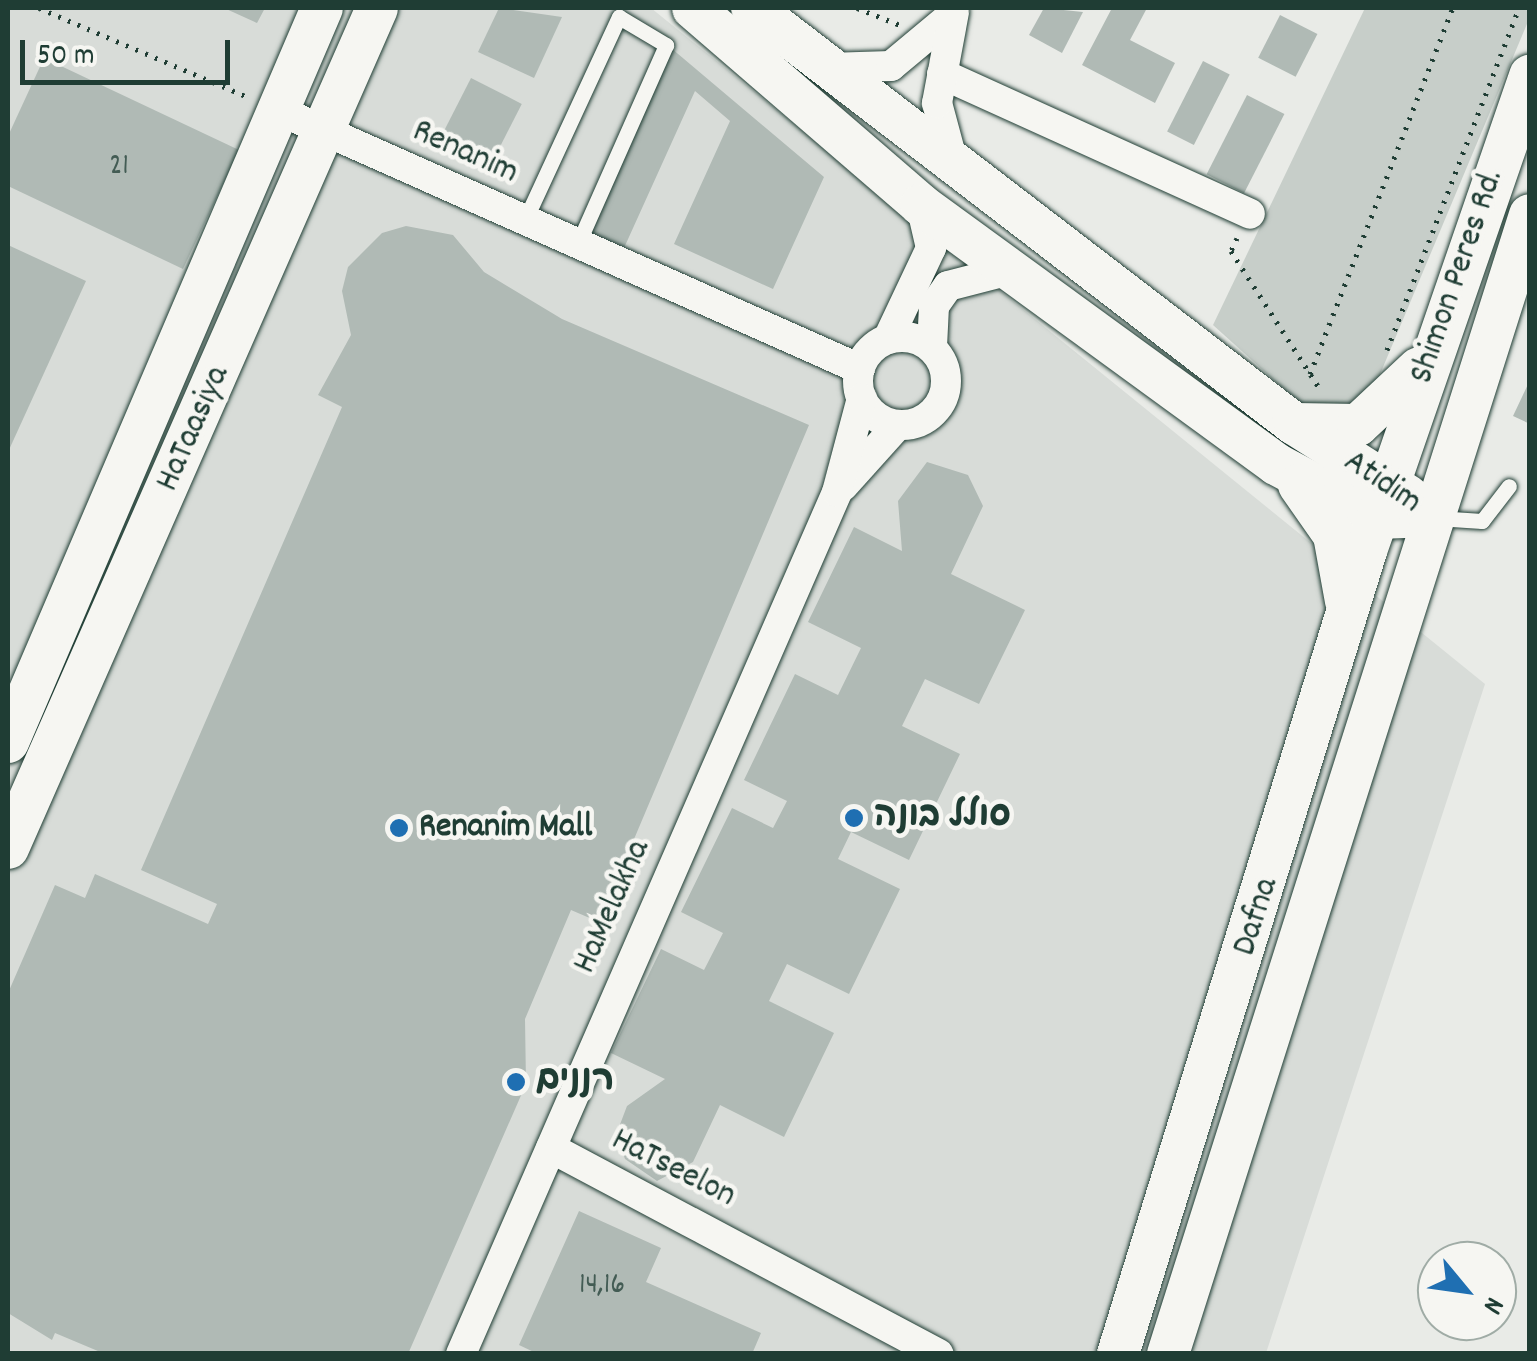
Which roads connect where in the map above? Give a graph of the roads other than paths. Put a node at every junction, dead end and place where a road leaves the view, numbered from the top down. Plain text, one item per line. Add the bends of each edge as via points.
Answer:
1 (322, 8) edge
2 (377, 8) edge
3 (693, 8) edge
4 (752, 8) edge
5 (956, 10) edge
6 (820, 66) junction
7 (942, 74) junction
8 (1530, 76) edge
9 (278, 110) junction
10 (324, 130) junction
11 (968, 177) junction
12 (921, 204) junction
13 (1250, 214) road end
14 (1530, 214) edge
15 (524, 220) junction
16 (578, 244) junction
17 (1010, 270) junction
18 (888, 338) junction
19 (932, 347) junction
20 (1431, 352) junction
21 (861, 384) junction
22 (1293, 424) junction
23 (898, 425) junction
24 (1286, 470) junction
25 (1509, 486) dead end
26 (837, 492) junction
27 (1383, 499) junction
28 (1431, 517) junction
29 (1344, 623) junction
30 (8, 742) edge
31 (13, 821) edge
32 (551, 1148) junction
33 (760, 1256) junction
34 (461, 1354) edge
35 (898, 1354) edge
36 (939, 1354) edge
37 (1118, 1354) edge
38 (1168, 1354) edge

1 - 9 street, HaTaasiya
2 - 10 street, HaTaasiya
3 - 12 street, Atidim
4 - 6 street, Atidim
5 - 6 street via 890,66
5 - 7 street
6 - 11 street, Atidim
7 - 11 street via 937,125
7 - 13 street
8 - 20 street, Shimon Peres Rd.
9 - 10 street, Renanim
9 - 30 street, HaTaasiya
10 - 15 street, Renanim
10 - 31 street, HaTaasiya
11 - 22 street, Atidim
12 - 17 street, Atidim
12 - 18 street via 931,248
14 - 28 street, Shimon Peres Rd.
15 - 16 street, Renanim
15 - 16 lane via 619,17 666,45
16 - 21 street, Renanim
17 - 19 street via 948,286 934,306
17 - 24 street, Atidim
18 - 19 street
18 - 21 street
19 - 23 street via 945,367 942,400 928,416
20 - 22 street via 1376,414 1346,429
20 - 27 street, Shimon Peres Rd.
21 - 23 street
21 - 26 street, HaMelakha
22 - 27 street, Atidim
23 - 26 street, HaMelakha
24 - 27 street, Atidim
24 - 29 street via 1334,535
25 - 28 lane via 1482,520
26 - 32 street, HaMelakha
27 - 28 street, Atidim
27 - 29 street, Dafna
28 - 38 street, Dafna
29 - 37 street, Dafna
32 - 33 street, HaTseelon
32 - 34 street, HaMelakha
33 - 35 street, HaTseelon via 765,1282
33 - 36 street, HaTseelon

